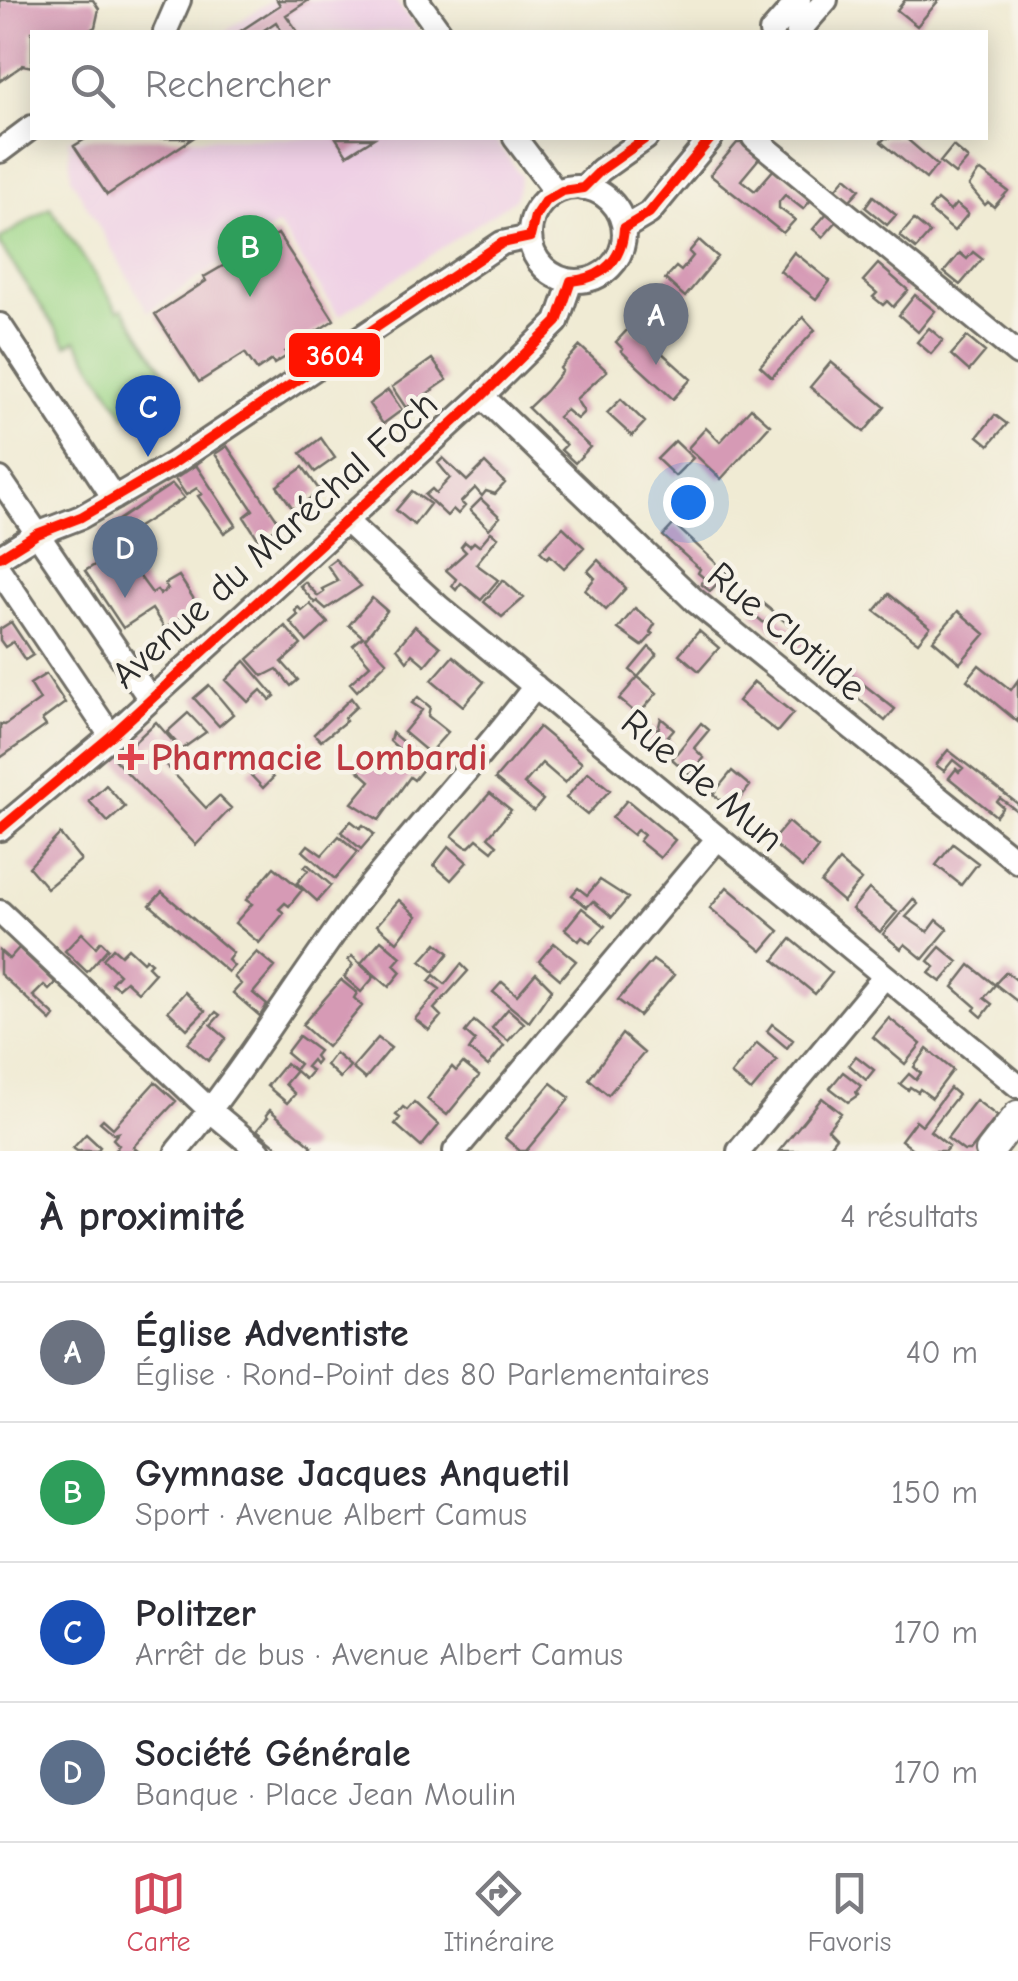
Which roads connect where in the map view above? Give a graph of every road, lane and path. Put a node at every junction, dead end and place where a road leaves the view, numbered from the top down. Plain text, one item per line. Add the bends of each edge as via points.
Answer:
1 (179, 0) edge
2 (417, 0) edge
3 (799, 0) edge
4 (826, 0) edge
5 (166, 30) edge
6 (439, 30) edge
7 (773, 30) edge
8 (800, 30) edge
9 (30, 129) edge
10 (517, 140) edge
11 (643, 140) edge
12 (710, 140) edge
13 (756, 140) edge
14 (0, 152) edge
15 (583, 188) junction
16 (556, 192) junction
17 (624, 228) junction
18 (530, 238) junction
19 (571, 281) junction
20 (0, 325) edge
21 (1018, 354) edge
22 (482, 396) junction
23 (0, 479) edge
24 (114, 498) junction
25 (346, 522) junction
26 (37, 534) junction
27 (0, 556) edge
28 (0, 571) edge
29 (535, 686) junction
30 (150, 699) junction
31 (111, 736) junction
32 (0, 829) edge
33 (718, 838) junction
34 (1018, 862) edge
35 (0, 912) edge
36 (886, 976) junction
37 (1018, 1086) edge
38 (211, 1111) junction
39 (1018, 1116) edge
40 (176, 1151) edge
41 (259, 1151) edge
42 (455, 1151) edge
43 (739, 1151) edge
44 (990, 1151) edge

1 - 5 street
2 - 6 street
3 - 7 street
4 - 8 street
9 - 14 street
10 - 16 street
11 - 15 street
12 - 17 street via 649,213
13 - 21 street
15 - 16 street
15 - 17 street via 610,201
16 - 18 street via 536,211
17 - 19 street via 610,268
18 - 19 street via 548,271
18 - 24 street via 502,242
19 - 22 street, Avenue du Maréchal Foch via 557,322
20 - 24 street
22 - 25 street, Avenue du Maréchal Foch
22 - 34 street, Rue Clotilde via 695,601
23 - 26 street
24 - 26 street
25 - 29 street, Rue de Mun
25 - 30 street, Avenue du Maréchal Foch
26 - 27 street
26 - 30 street
28 - 31 street
29 - 33 street, Rue de Mun
29 - 38 street via 362,897
30 - 31 street, Avenue du Maréchal Foch
31 - 32 street, Avenue du Maréchal Foch
33 - 36 street, Rue de Mun
33 - 42 street
35 - 38 street
36 - 37 street, Rue de Mun
36 - 43 street
38 - 40 street
38 - 41 street
39 - 44 main road

